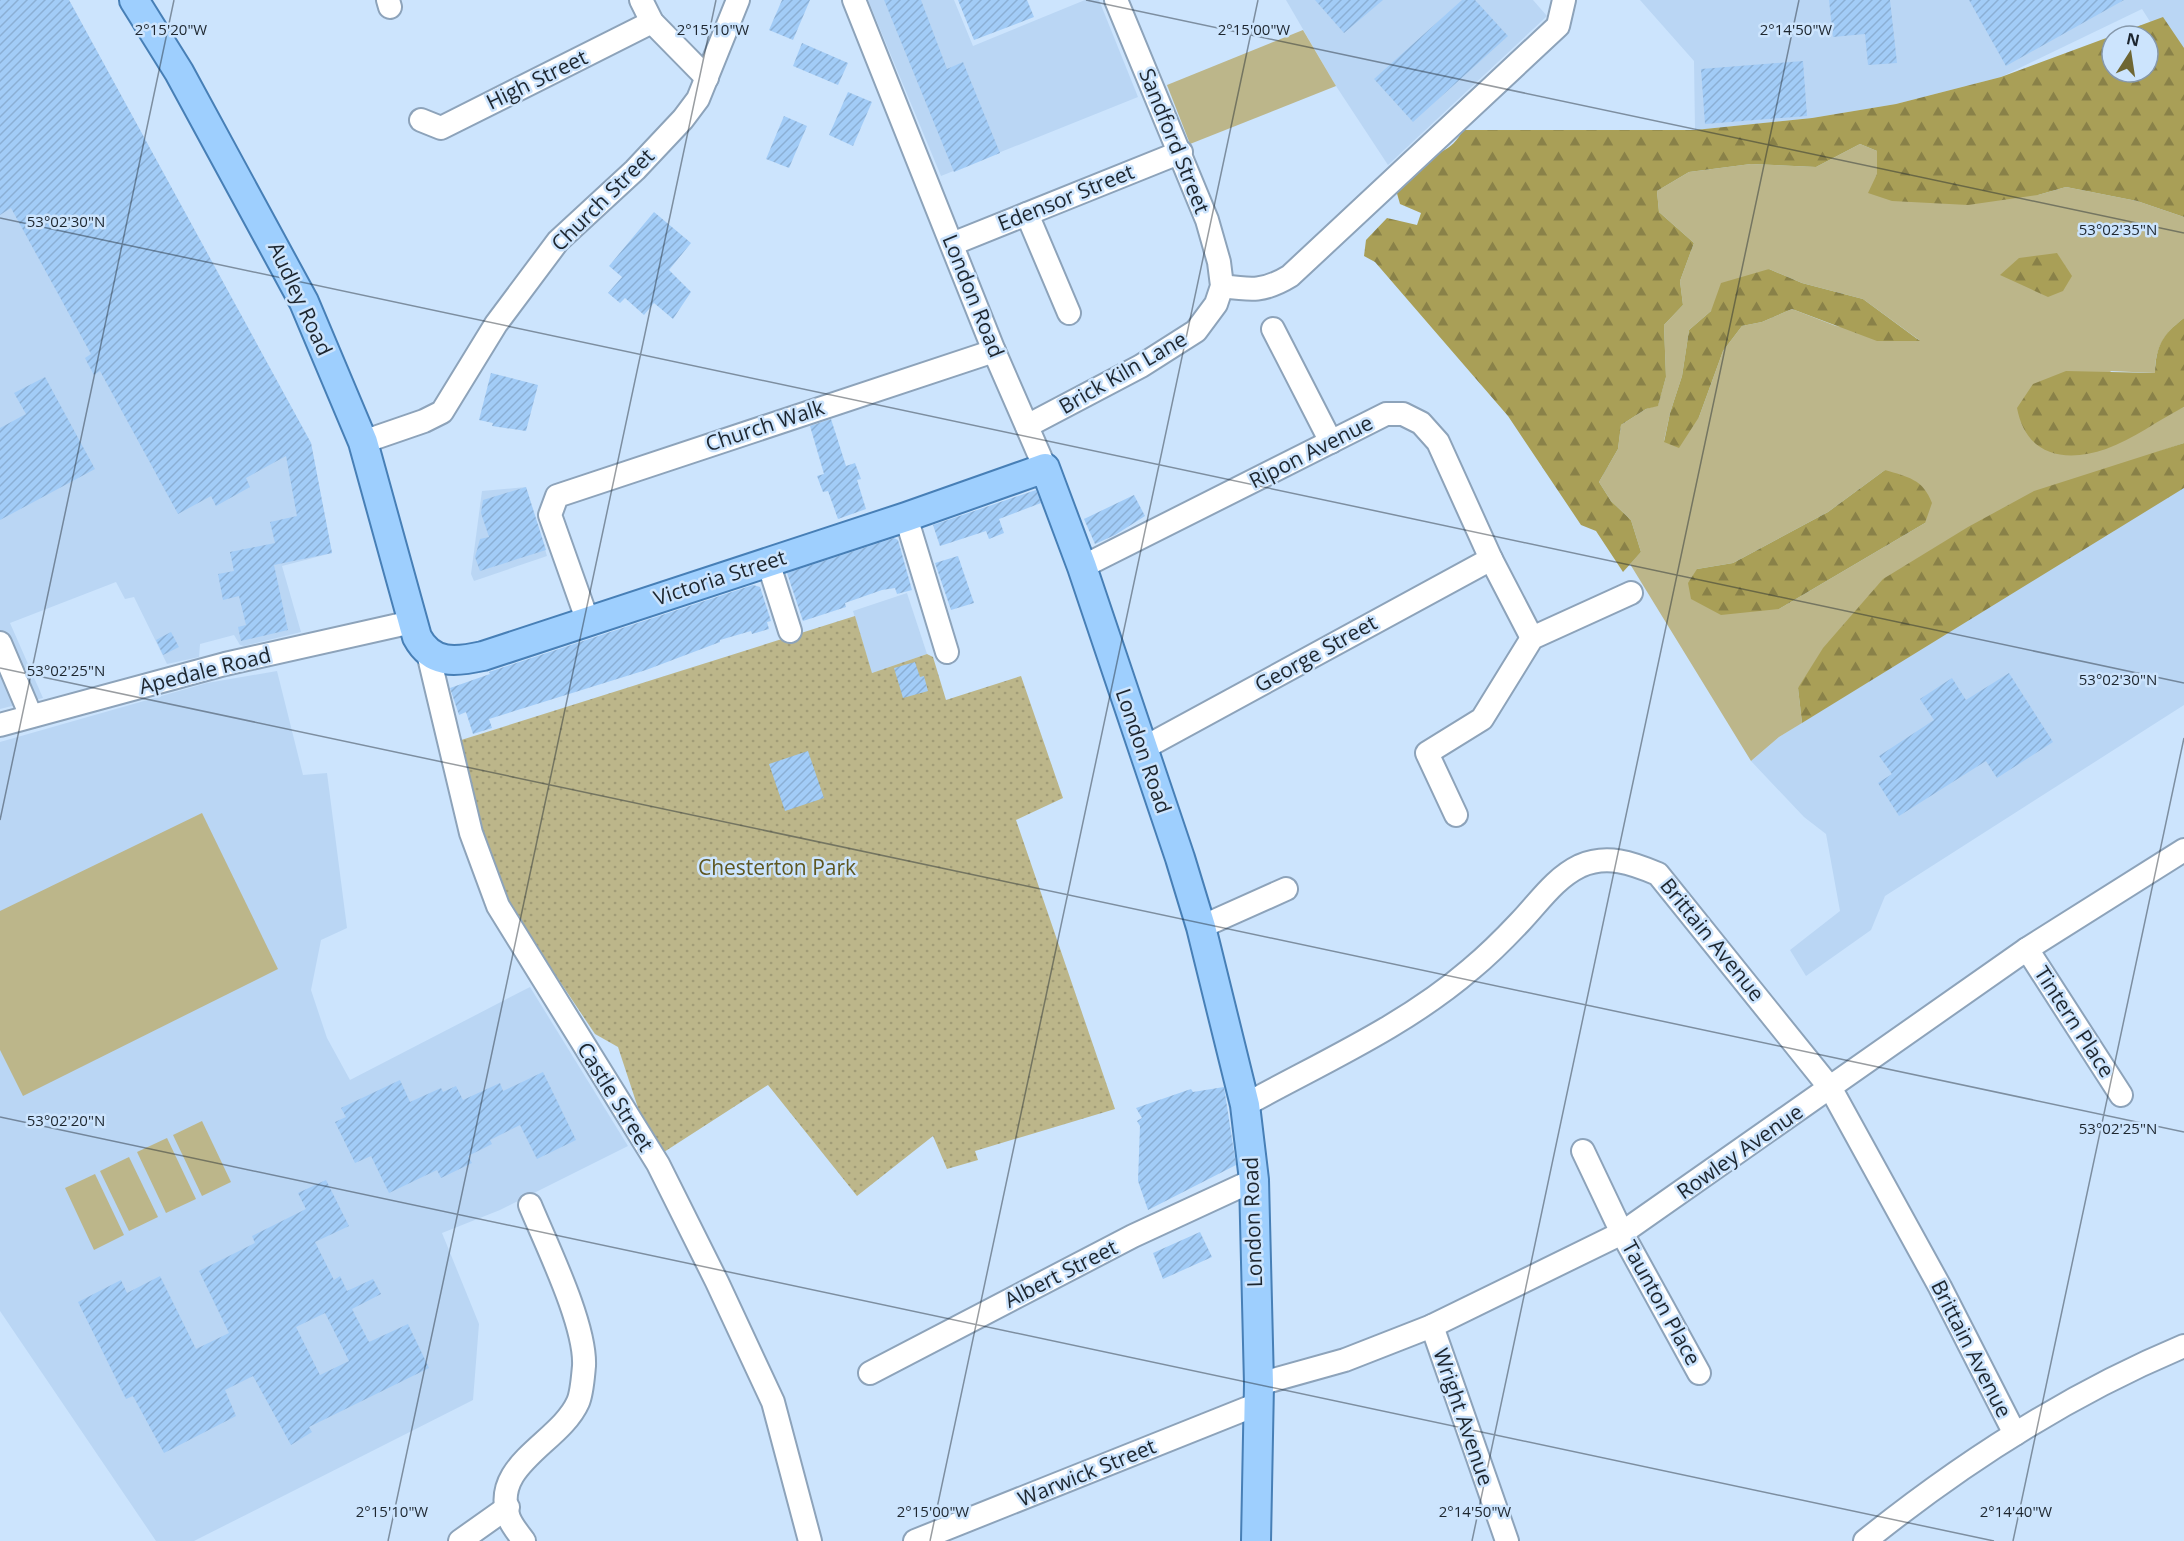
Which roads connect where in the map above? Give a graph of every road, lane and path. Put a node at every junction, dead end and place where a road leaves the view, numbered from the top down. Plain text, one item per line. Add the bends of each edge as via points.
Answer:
1 (134, 0) edge
2 (641, 0) edge
3 (738, 0) edge
4 (854, 0) edge
5 (1116, 0) edge
6 (1564, 0) edge
7 (652, 22) junction
8 (707, 78) junction
9 (421, 120) dead end
10 (1181, 152) junction
11 (1027, 214) junction
12 (952, 244) junction
13 (1222, 286) junction
14 (1069, 313) dead end
15 (1273, 329) dead end
16 (994, 351) junction
17 (1027, 426) junction
18 (363, 442) junction
19 (1331, 442) junction
20 (1045, 468) junction
21 (906, 517) junction
22 (1491, 559) junction
23 (768, 562) junction
24 (1082, 567) junction
25 (1631, 593) dead end
26 (412, 622) junction
27 (588, 622) junction
28 (790, 631) dead end
29 (1532, 638) junction
30 (0, 644) edge
31 (947, 652) dead end
32 (428, 653) junction
33 (31, 716) junction
34 (0, 725) edge
35 (1142, 749) junction
36 (1456, 815) dead end
37 (2184, 850) edge
38 (1286, 889) dead end
39 (1201, 927) junction
40 (2027, 949) junction
41 (1830, 1089) junction
42 (2121, 1095) dead end
43 (1245, 1105) junction
44 (1582, 1151) dead end
45 (1254, 1180) junction
46 (530, 1205) dead end
47 (1622, 1233) junction
48 (1432, 1326) junction
49 (2184, 1346) edge
50 (870, 1373) dead end
51 (1699, 1373) dead end
52 (1258, 1394) junction
53 (2015, 1434) junction
54 (508, 1508) junction
55 (460, 1541) edge
56 (524, 1541) edge
57 (810, 1541) edge
58 (915, 1541) edge
59 (1257, 1541) edge
60 (1507, 1541) edge
61 (1864, 1541) edge

1 - 18 main road, Audley Road via 179,72 270,236 308,311
2 - 7 street
3 - 8 street, Church Street
4 - 12 street, London Road
5 - 10 street, Sandford Street
6 - 13 street via 1558,26 1290,276 1271,288
7 - 8 street
7 - 9 street, High Street via 441,128
8 - 18 street, Church Street via 683,119 558,242 496,324 442,412
10 - 11 street, Edensor Street
10 - 13 street, Sandford Street via 1207,220
11 - 12 street, Edensor Street
11 - 14 street
12 - 16 street, London Road
13 - 17 street, Brick Kiln Lane via 1216,304 1196,331 1141,366
15 - 19 street
16 - 17 street, London Road
16 - 27 street, Church Walk via 557,496 550,516
17 - 20 street, London Road
18 - 26 main road, Audley Road
19 - 22 street, Ripon Avenue via 1386,414 1403,414 1421,423 1438,442
19 - 24 street, Ripon Avenue
20 - 21 main road, Victoria Street
20 - 24 main road, London Road
21 - 23 main road, Victoria Street
21 - 31 street
22 - 29 street, Ripon Avenue
22 - 35 street, George Street
23 - 27 main road, Victoria Street
23 - 28 street
24 - 35 main road, London Road
25 - 29 street
26 - 32 main road via 421,646
26 - 33 street, Apedale Road via 225,664
27 - 32 main road, Victoria Street via 463,661 448,662
29 - 36 street via 1482,719 1427,753
30 - 33 street
32 - 57 street, Castle Street via 471,833 498,906 658,1164 717,1282 773,1402
33 - 34 street, Apedale Road
35 - 39 main road, London Road
37 - 40 street, Rowley Avenue
38 - 39 street
39 - 43 main road, London Road
40 - 41 street, Rowley Avenue
40 - 42 street, Tintern Place
41 - 43 street, Brittain Avenue via 1658,874 1633,863 1605,859 1580,866 1558,880 1471,969 1421,1008
41 - 47 street, Rowley Avenue
41 - 53 street, Brittain Avenue via 1940,1287
43 - 45 main road, London Road
44 - 47 street, Taunton Place
45 - 50 street, Albert Street via 1133,1236
45 - 52 main road, London Road
46 - 54 street via 582,1336 584,1366 578,1402 558,1429 517,1467 507,1486
47 - 48 street, Rowley Avenue
47 - 51 street, Taunton Place
48 - 52 street, Rowley Avenue
48 - 60 street, Wright Avenue
49 - 53 street
52 - 58 street, Warwick Street
52 - 59 main road, London Road
53 - 61 street via 1925,1493
54 - 55 street
54 - 56 street via 508,1518

